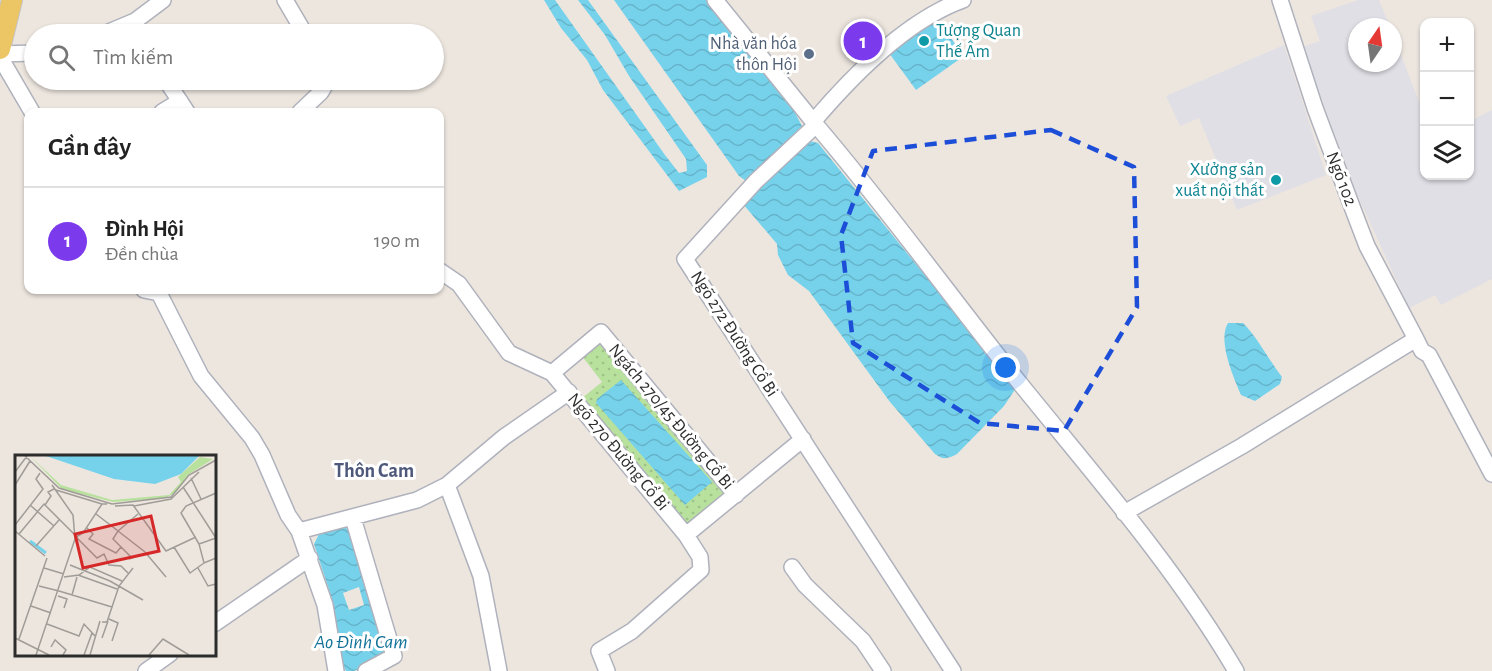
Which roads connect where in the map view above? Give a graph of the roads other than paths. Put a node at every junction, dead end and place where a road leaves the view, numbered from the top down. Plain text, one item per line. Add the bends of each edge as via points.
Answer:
1 (12, 0) edge
2 (164, 0) edge
3 (285, 0) edge
4 (715, 0) edge
5 (963, 0) edge
6 (1280, 0) edge
7 (3, 21) edge
8 (138, 24) edge
9 (299, 24) edge
10 (0, 49) edge
11 (24, 54) edge
12 (0, 56) edge
13 (172, 90) edge
14 (322, 90) edge
15 (183, 107) edge
16 (30, 108) edge
17 (304, 108) edge
18 (814, 123) junction
19 (444, 275) edge
20 (160, 294) edge
21 (1419, 345) junction
22 (552, 373) junction
23 (569, 392) junction
24 (803, 439) junction
25 (1492, 474) edge
26 (447, 485) junction
27 (736, 495) junction
28 (1124, 513) junction
29 (353, 518) junction
30 (299, 531) junction
31 (686, 535) junction
32 (310, 558) junction
33 (792, 567) dead end
34 (216, 623) edge
35 (167, 656) edge
36 (146, 671) edge
37 (336, 671) edge
38 (366, 671) edge
39 (499, 671) edge
40 (607, 671) edge
41 (883, 671) edge
42 (952, 671) edge
43 (1236, 671) edge

1 - 7 main road
2 - 8 street
3 - 9 street
4 - 18 street
5 - 18 street via 938,9 880,54
6 - 21 street, Ngõ 102 via 1314,108 1367,246
7 - 10 main road
11 - 12 street
12 - 16 street
13 - 15 street
14 - 17 street
18 - 24 street, Ngõ 272 Đường Cổ Bi via 685,259
18 - 28 street
19 - 22 street, Ngõ 270 Đường Cổ Bi via 459,284 509,353
20 - 30 street via 201,376 252,438
21 - 25 street, Ngõ 102 via 1429,355
21 - 28 street
22 - 23 street, Ngõ 270 Đường Cổ Bi
22 - 27 street, Ngách 270/45 Đường Cổ Bi via 601,332
23 - 26 street via 504,437
23 - 31 street, Ngõ 270 Đường Cổ Bi
24 - 27 street
24 - 42 street, Ngõ 272 Đường Cổ Bi
26 - 29 street via 417,500
26 - 39 street via 482,576
27 - 31 street
28 - 43 street via 1214,633
29 - 30 street
29 - 38 street via 394,656
30 - 32 street
31 - 40 street, Ngõ 270 Đường Cổ Bi via 700,557 701,570 632,631 599,651
32 - 34 street
32 - 37 street via 325,605
33 - 41 street via 862,641
35 - 36 street

